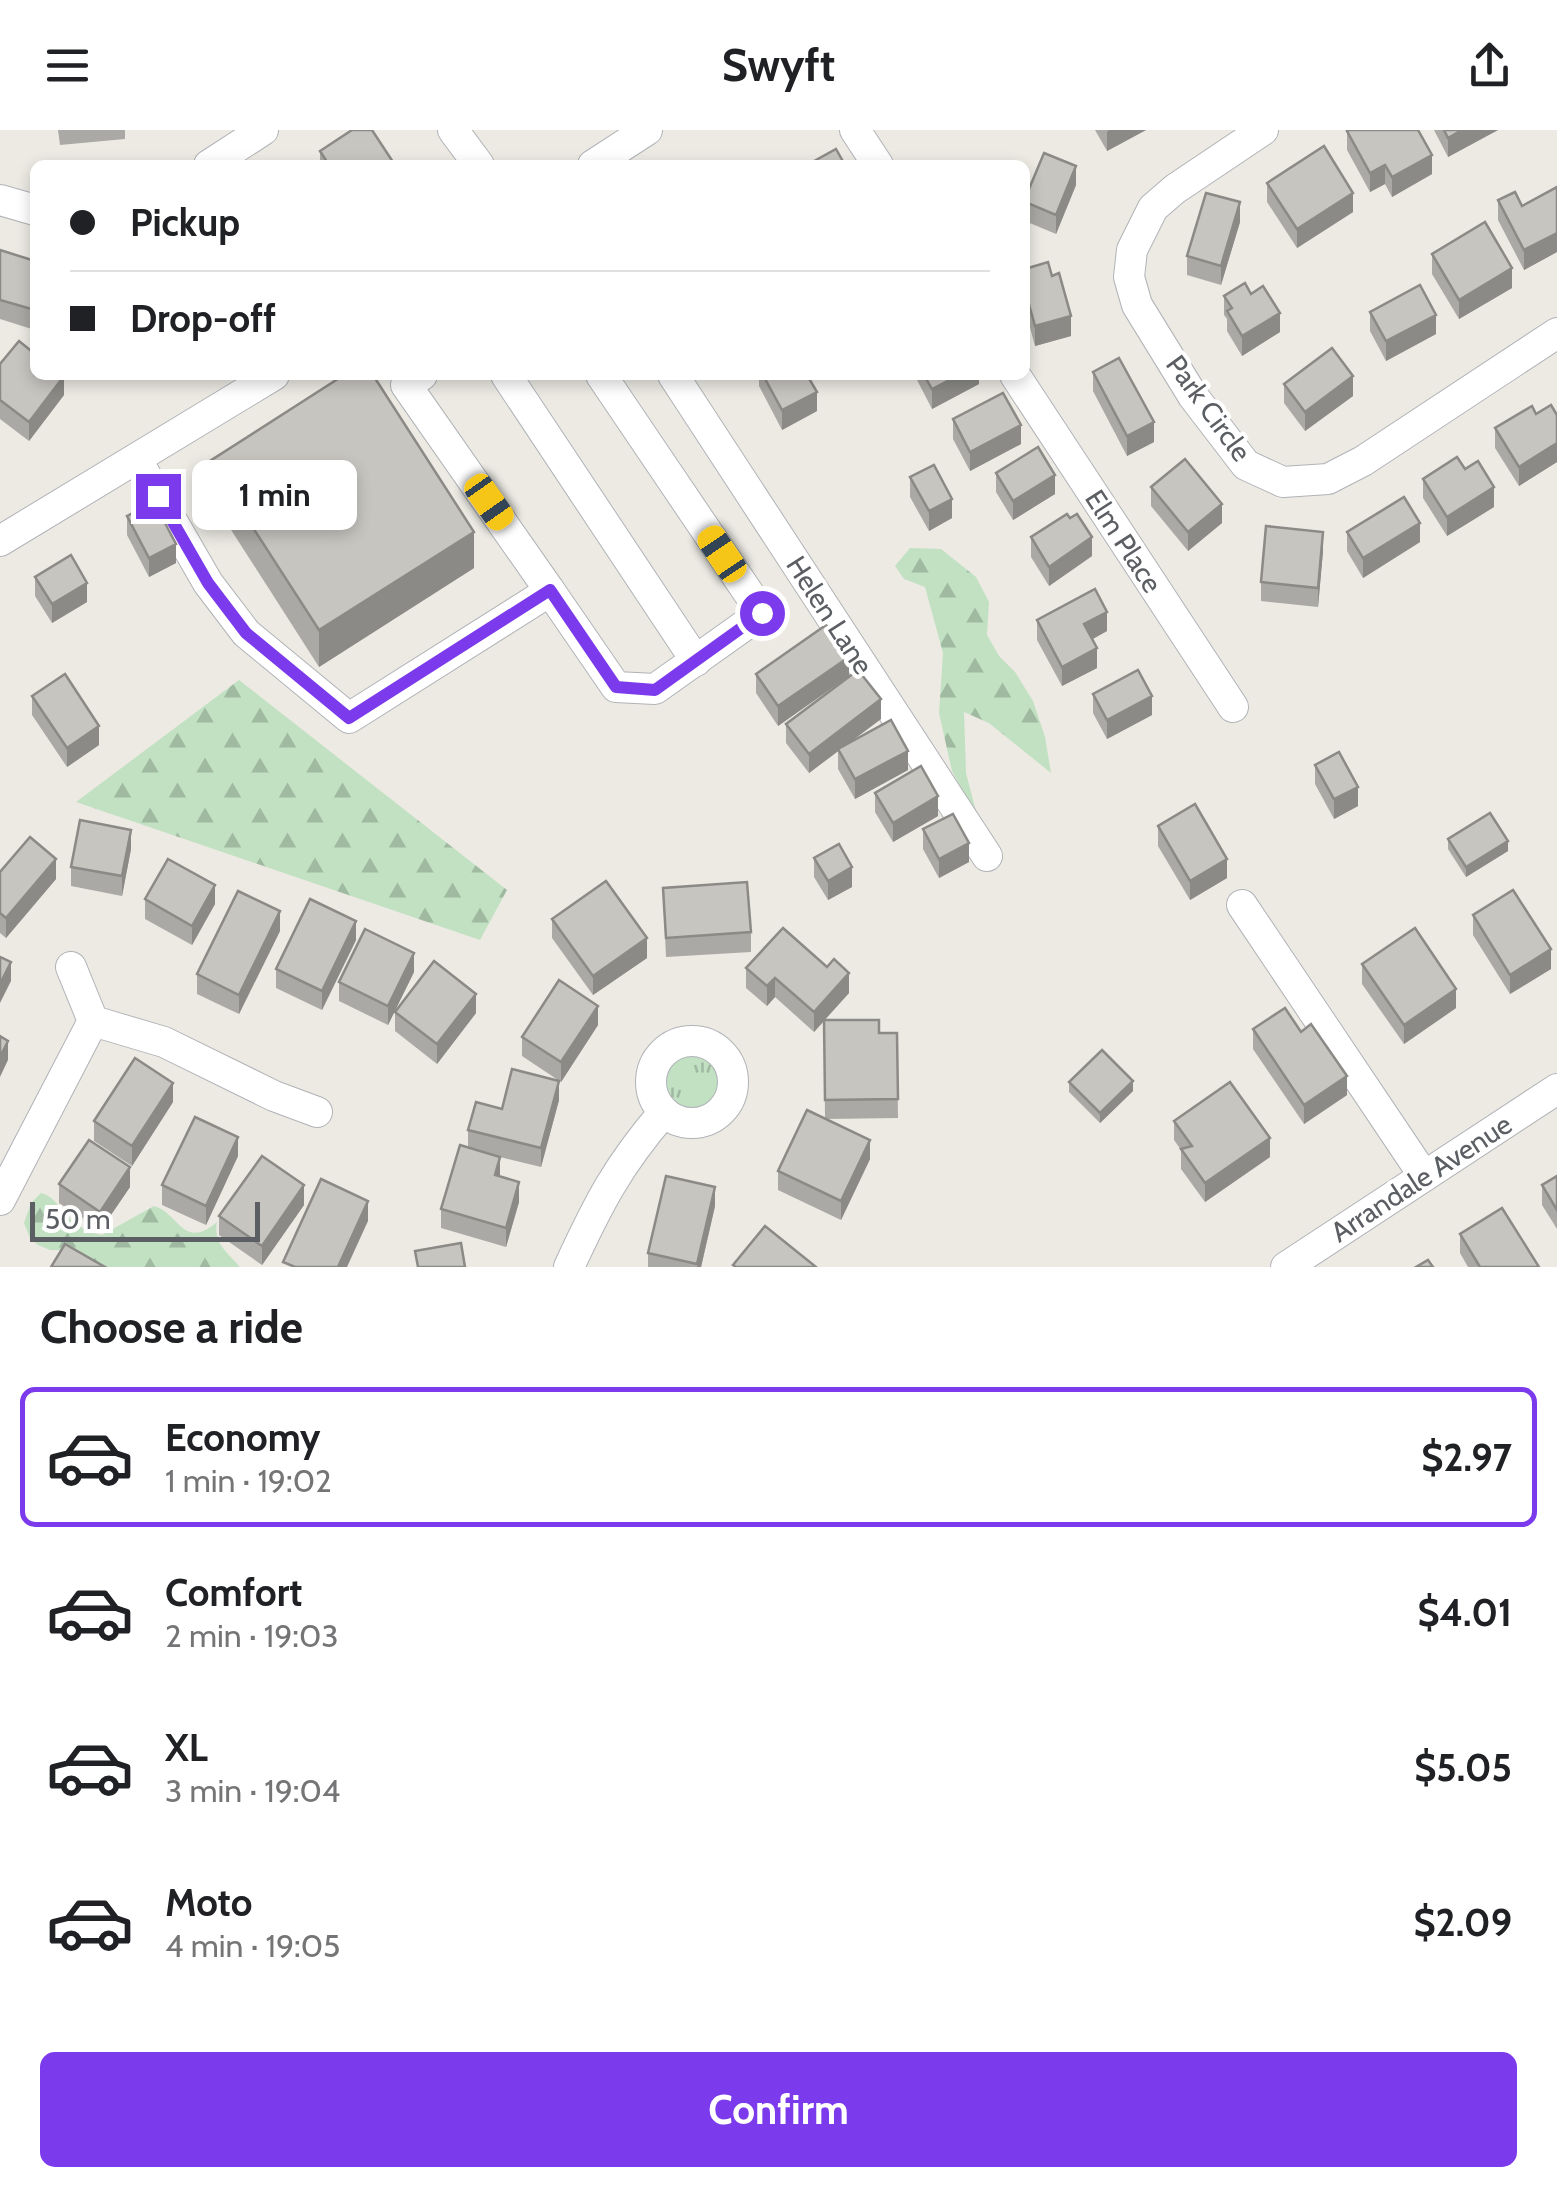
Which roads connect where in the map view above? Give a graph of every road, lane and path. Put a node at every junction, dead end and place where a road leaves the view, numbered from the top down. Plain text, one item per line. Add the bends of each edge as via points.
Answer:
1 (263, 130) edge
2 (452, 130) edge
3 (647, 130) edge
4 (855, 130) edge
5 (1263, 130) edge
6 (218, 160) edge
7 (475, 160) edge
8 (601, 160) edge
9 (875, 160) edge
10 (0, 200) edge
11 (30, 209) edge
12 (1557, 333) edge
13 (266, 380) edge
14 (414, 380) edge
15 (509, 380) edge
16 (604, 380) edge
17 (676, 380) edge
18 (1019, 380) edge
19 (137, 460) junction
20 (0, 542) edge
21 (550, 590) junction
22 (696, 661) junction
23 (1233, 707) dead end
24 (987, 856) dead end
25 (1242, 905) dead end
26 (71, 967) dead end
27 (93, 1022) junction
28 (1557, 1090) edge
29 (317, 1112) dead end
30 (664, 1112) dead end
31 (1424, 1176) junction
32 (0, 1200) edge
33 (569, 1267) edge
34 (1286, 1267) edge

1 - 6 street
2 - 7 street
3 - 8 street
4 - 9 street
5 - 12 street, Park Circle via 1154,208 1132,250 1129,277 1184,380 1246,465 1284,482 1328,479
10 - 11 street
13 - 19 street
14 - 21 street via 406,385
15 - 22 street
16 - 22 street via 762,613
17 - 24 street, Helen Lane
18 - 23 street, Elm Place
19 - 20 street
19 - 21 street via 208,583 246,633 349,718
21 - 22 street via 616,687 655,690
25 - 31 street
26 - 27 street
27 - 29 street via 164,1042
27 - 32 street
28 - 31 street, Arrandale Avenue
30 - 33 street via 604,1191
31 - 34 street, Arrandale Avenue

